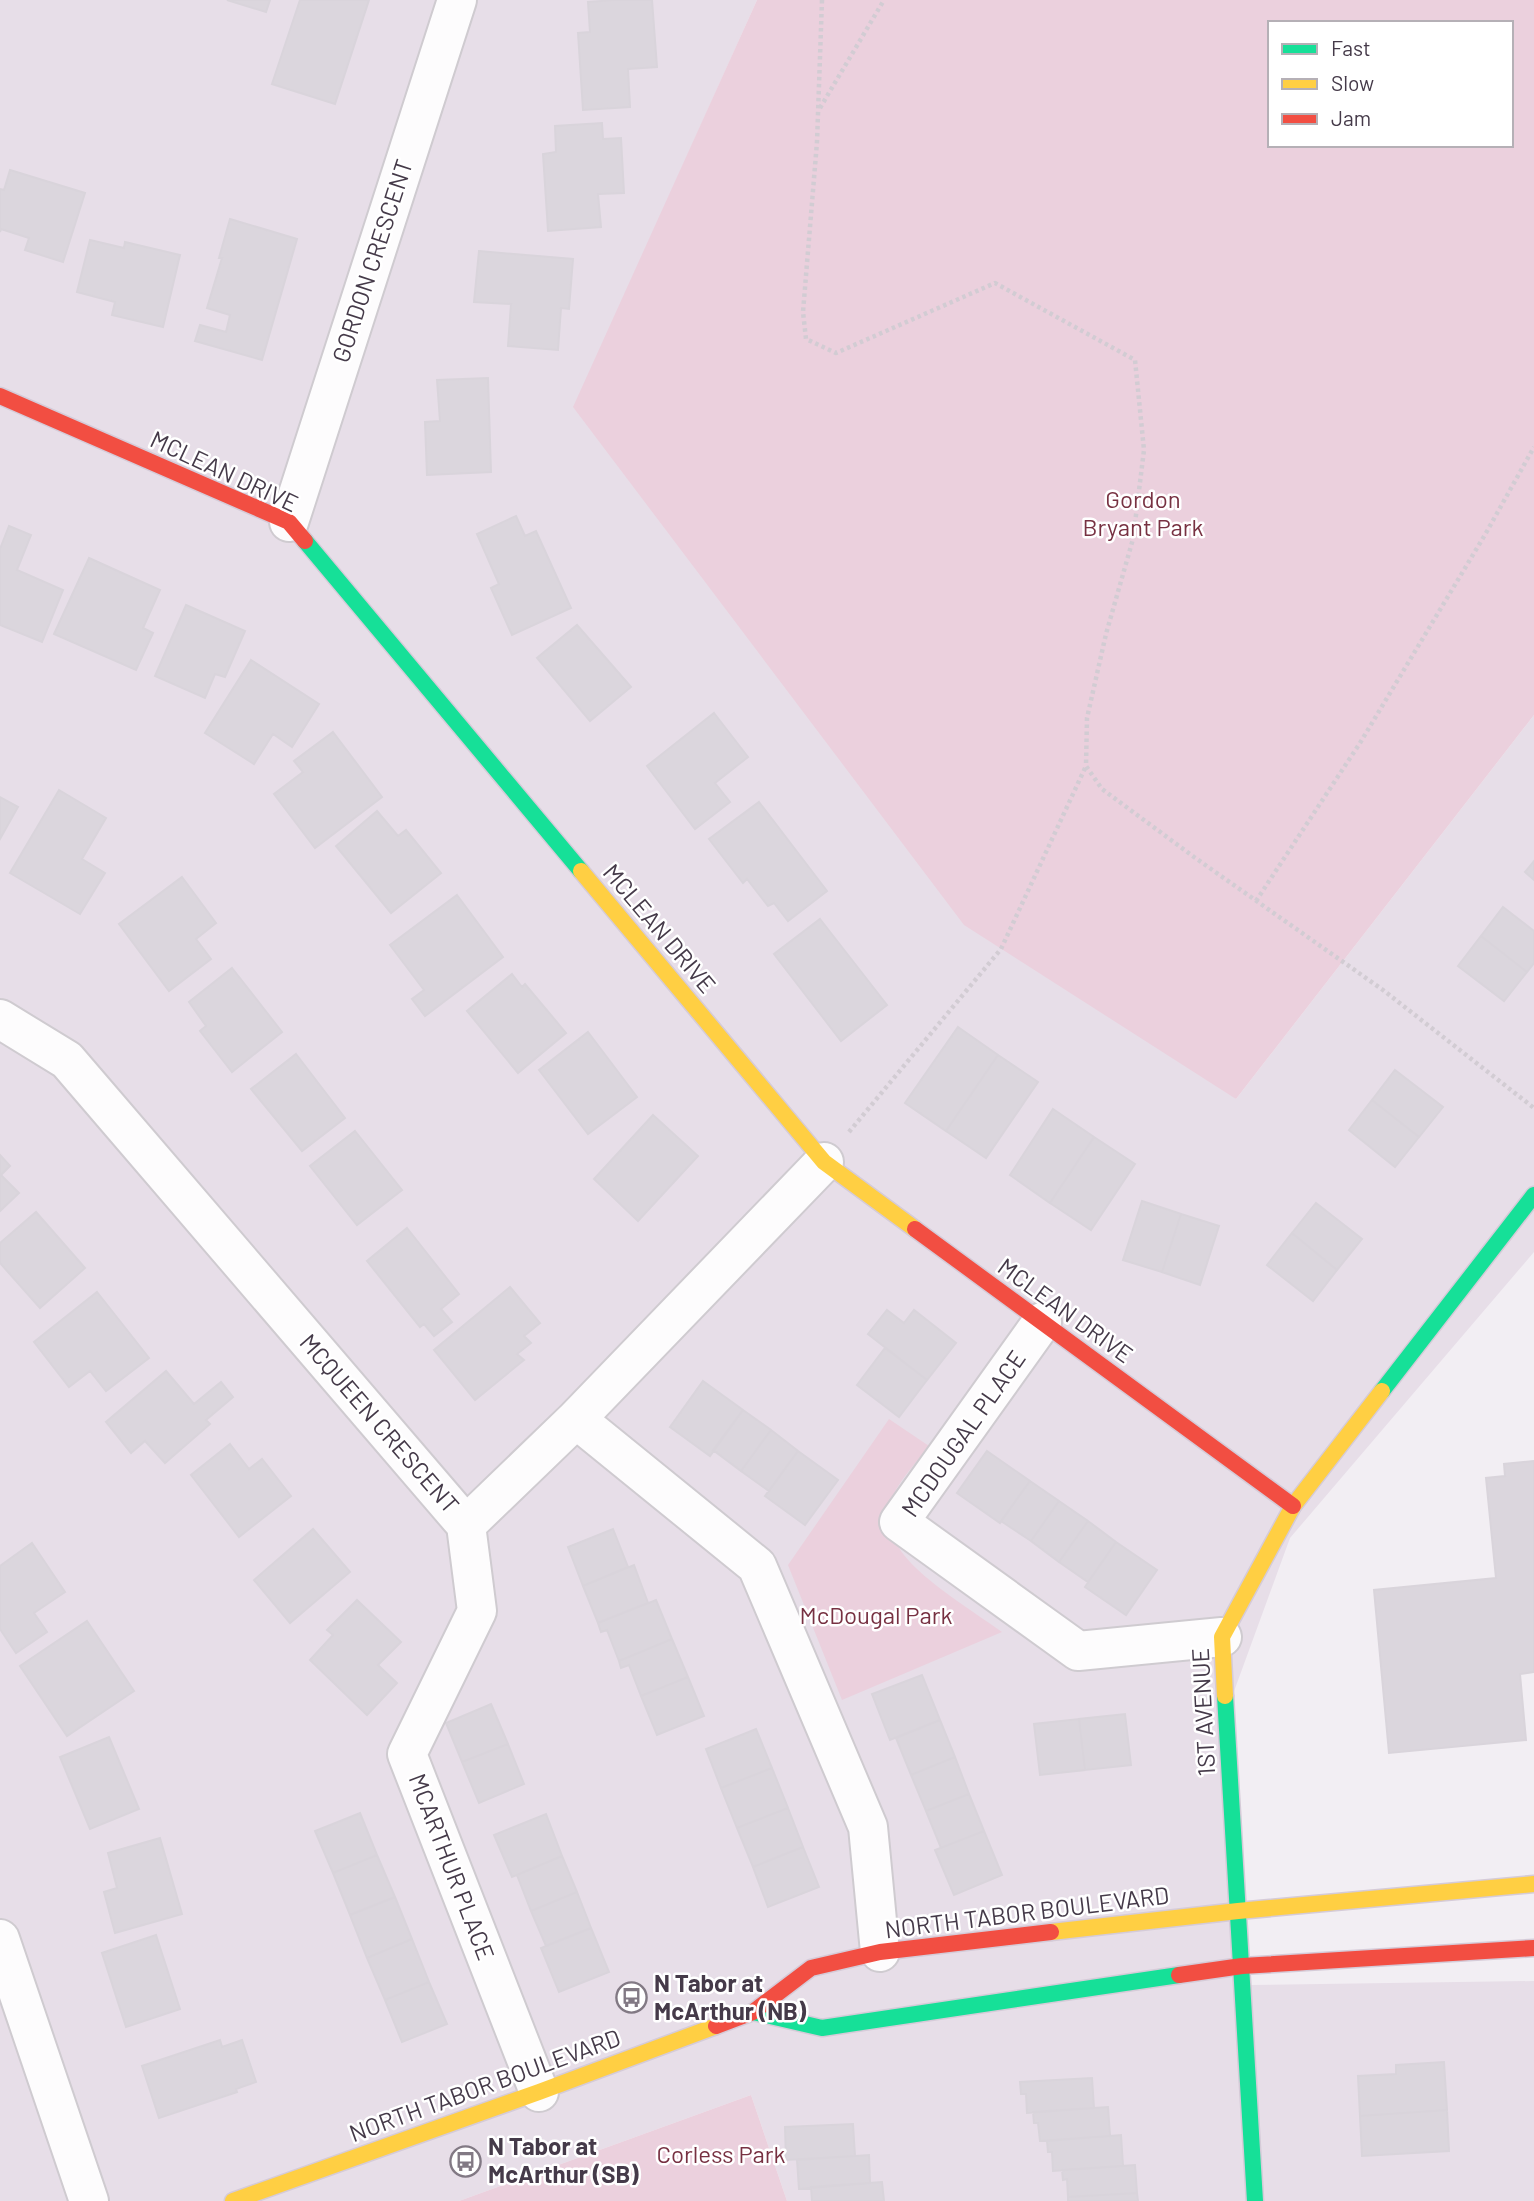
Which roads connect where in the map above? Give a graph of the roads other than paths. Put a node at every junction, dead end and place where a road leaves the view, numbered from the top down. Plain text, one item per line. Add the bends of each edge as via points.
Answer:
1 (457, 0) edge
2 (0, 396) edge
3 (289, 522) junction
4 (0, 1019) edge
5 (824, 1162) junction
6 (1534, 1195) edge
7 (1042, 1322) junction
8 (576, 1419) junction
9 (1293, 1506) junction
10 (466, 1525) junction
11 (1222, 1637) junction
12 (1534, 1884) edge
13 (1238, 1911) junction
14 (0, 1939) edge
15 (1534, 1948) edge
16 (880, 1952) junction
17 (1241, 1966) junction
18 (753, 2012) junction
19 (539, 2092) junction
20 (89, 2201) edge
21 (233, 2201) edge
22 (1255, 2201) edge

1 - 3 street, GORDON CRESCENT
2 - 3 street, MCLEAN DRIVE
3 - 5 street, MCLEAN DRIVE
4 - 10 street, MCQUEEN CRESCENT via 67,1060
5 - 7 street, MCLEAN DRIVE
5 - 8 street, MCQUEEN CRESCENT
6 - 9 street, 1ST AVENUE
7 - 9 street, MCLEAN DRIVE
7 - 11 street, MCDOUGAL PLACE via 900,1522 1078,1651
8 - 10 street, MCQUEEN CRESCENT
8 - 16 street via 757,1566 868,1827
9 - 11 street, 1ST AVENUE
10 - 19 street, MCARTHUR PLACE via 477,1611 407,1754
11 - 13 street, 1ST AVENUE
12 - 13 street, NORTH TABOR BOULEVARD
13 - 16 street, NORTH TABOR BOULEVARD
13 - 17 street, 1ST AVENUE
14 - 20 street
15 - 17 street
16 - 18 street, NORTH TABOR BOULEVARD via 811,1968
17 - 18 street via 822,2028
17 - 22 street, 1ST AVENUE
18 - 19 street, NORTH TABOR BOULEVARD
19 - 21 street, NORTH TABOR BOULEVARD

